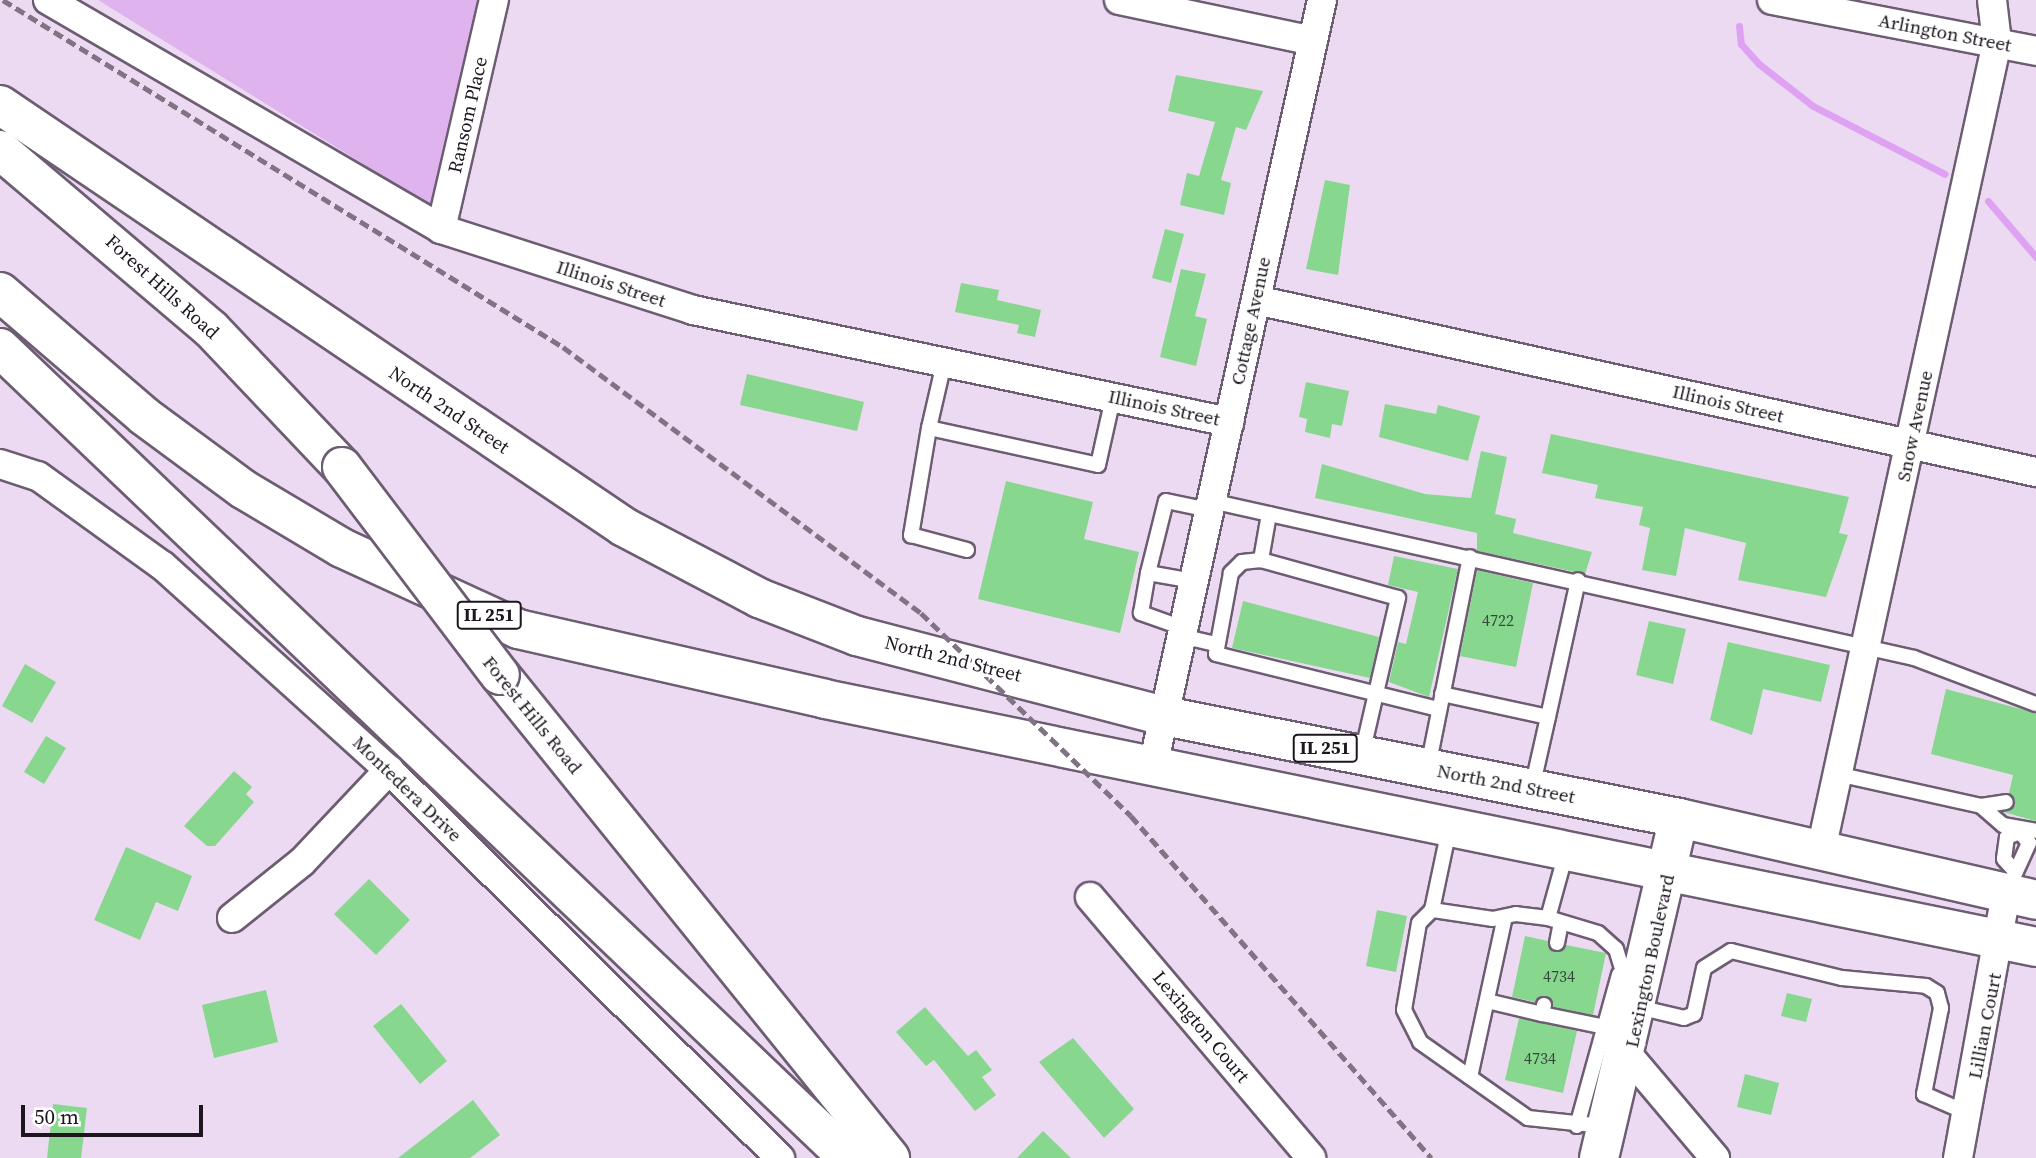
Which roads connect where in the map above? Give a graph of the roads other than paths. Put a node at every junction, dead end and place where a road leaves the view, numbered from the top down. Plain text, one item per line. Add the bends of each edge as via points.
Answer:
1 (48, 0) edge
2 (494, 0) edge
3 (1119, 0) edge
4 (1322, 0) edge
5 (1772, 0) edge
6 (1992, 0) edge
7 (1313, 41) junction
8 (1997, 42) junction
9 (2036, 51) edge
10 (0, 105) edge
11 (0, 149) edge
12 (442, 229) junction
13 (0, 292) edge
14 (1256, 299) junction
15 (0, 348) edge
16 (944, 363) junction
17 (1112, 398) junction
18 (1229, 422) junction
19 (929, 428) junction
20 (1911, 445) junction
21 (0, 464) edge
22 (2036, 472) edge
23 (1210, 505) junction
24 (1269, 513) junction
25 (967, 550) dead end
26 (1470, 557) junction
27 (1261, 560) junction
28 (1148, 573) junction
29 (1578, 580) junction
30 (1194, 581) junction
31 (1182, 632) junction
32 (1217, 643) junction
33 (1866, 647) junction
34 (1376, 695) junction
35 (1440, 702) junction
36 (2036, 704) edge
37 (1164, 716) junction
38 (1548, 718) junction
39 (1361, 755) junction
40 (1153, 765) junction
41 (1428, 768) junction
42 (390, 770) junction
43 (1837, 774) junction
44 (1531, 789) junction
45 (2006, 802) dead end
46 (1981, 806) junction
47 (1679, 818) junction
48 (1450, 825) junction
49 (2026, 830) edge
50 (1567, 848) junction
51 (1821, 850) junction
52 (1670, 868) junction
53 (2018, 888) edge
54 (1090, 897) dead end
55 (1432, 910) junction
56 (1505, 917) junction
57 (232, 918) dead end
58 (1555, 920) junction
59 (1557, 943) dead end
60 (2019, 943) edge
61 (1633, 992) junction
62 (1487, 1001) junction
63 (1616, 1041) junction
64 (1470, 1077) junction
65 (1967, 1113) junction
66 (1594, 1137) edge
67 (780, 1158) edge
68 (848, 1158) edge
69 (890, 1158) edge
70 (1311, 1158) edge
71 (1715, 1158) edge
72 (1958, 1158) edge

1 - 12 street, Illinois Street
2 - 12 street, Ransom Place
3 - 7 street
4 - 7 street, Cottage Avenue
5 - 8 street, Arlington Street
6 - 8 street, Snow Avenue
7 - 14 street, Cottage Avenue
8 - 9 street, Arlington Street
8 - 20 street, Snow Avenue
10 - 37 main road, North 2nd Street / IL 251 via 624,527 759,598 857,636
11 - 69 main road, Forest Hills Road, bridge via 211,329 342,467 500,675
12 - 16 street, Illinois Street via 694,310
13 - 40 main road, IL 251 via 145,416 243,489 342,548 518,629
14 - 18 street, Cottage Avenue
14 - 20 street, Illinois Street
15 - 68 main road
16 - 17 street, Illinois Street
16 - 19 lane
17 - 18 street, Illinois Street
17 - 19 lane via 1098,465
18 - 23 street, Cottage Avenue
19 - 25 lane via 911,534
20 - 22 street, Illinois Street
20 - 33 street, Snow Avenue
21 - 42 street, Montedera Drive via 38,476 163,566
23 - 24 lane
23 - 28 lane via 1166,501
23 - 30 street, Cottage Avenue
24 - 26 lane
24 - 27 lane
26 - 29 lane
26 - 35 lane
27 - 32 lane via 1242,562 1231,573
27 - 34 lane via 1398,598
28 - 30 lane
28 - 31 lane via 1141,613
29 - 33 lane
29 - 38 lane
30 - 31 street, Cottage Avenue
31 - 32 lane
31 - 37 street, Cottage Avenue
32 - 34 lane via 1221,658
33 - 36 lane via 1935,664
33 - 43 street, Snow Avenue
34 - 35 lane
34 - 39 lane
35 - 38 lane
35 - 41 lane
37 - 39 main road, North 2nd Street / IL 251
37 - 40 street, Cottage Avenue
38 - 44 lane
39 - 41 main road, North 2nd Street / IL 251
40 - 48 main road, IL 251
41 - 44 main road, North 2nd Street / IL 251
42 - 57 street via 302,862
42 - 67 street, Montedera Drive
43 - 46 lane
43 - 51 street, Snow Avenue
44 - 47 main road, North 2nd Street / IL 251
45 - 46 lane
46 - 49 lane via 2003,825
47 - 51 main road, North 2nd Street / IL 251
47 - 52 main road, Lexington Boulevard
48 - 50 main road, IL 251
48 - 55 lane
49 - 53 lane via 2029,843
49 - 53 lane via 2007,837 2004,859
50 - 52 main road, IL 251
50 - 58 lane
51 - 53 main road, North 2nd Street / IL 251
52 - 60 main road, IL 251
52 - 61 main road, Lexington Boulevard
53 - 60 street, Lillian Court
54 - 70 street, Lexington Court
55 - 56 lane
55 - 64 lane via 1419,923 1404,1010 1420,1042
56 - 58 lane
56 - 62 lane
58 - 59 lane
58 - 61 lane via 1598,933 1616,949
60 - 65 street, Lillian Court
61 - 63 main road, Lexington Boulevard
61 - 65 lane via 1684,1018 1694,1014 1704,968 1731,950 1842,978 1926,986 1937,993 1941,1008 1924,1094
62 - 63 lane via 1543,1010
62 - 64 lane
63 - 66 main road
63 - 71 street, Lexington Boulevard
64 - 66 lane via 1528,1118
65 - 72 street, Lillian Court

